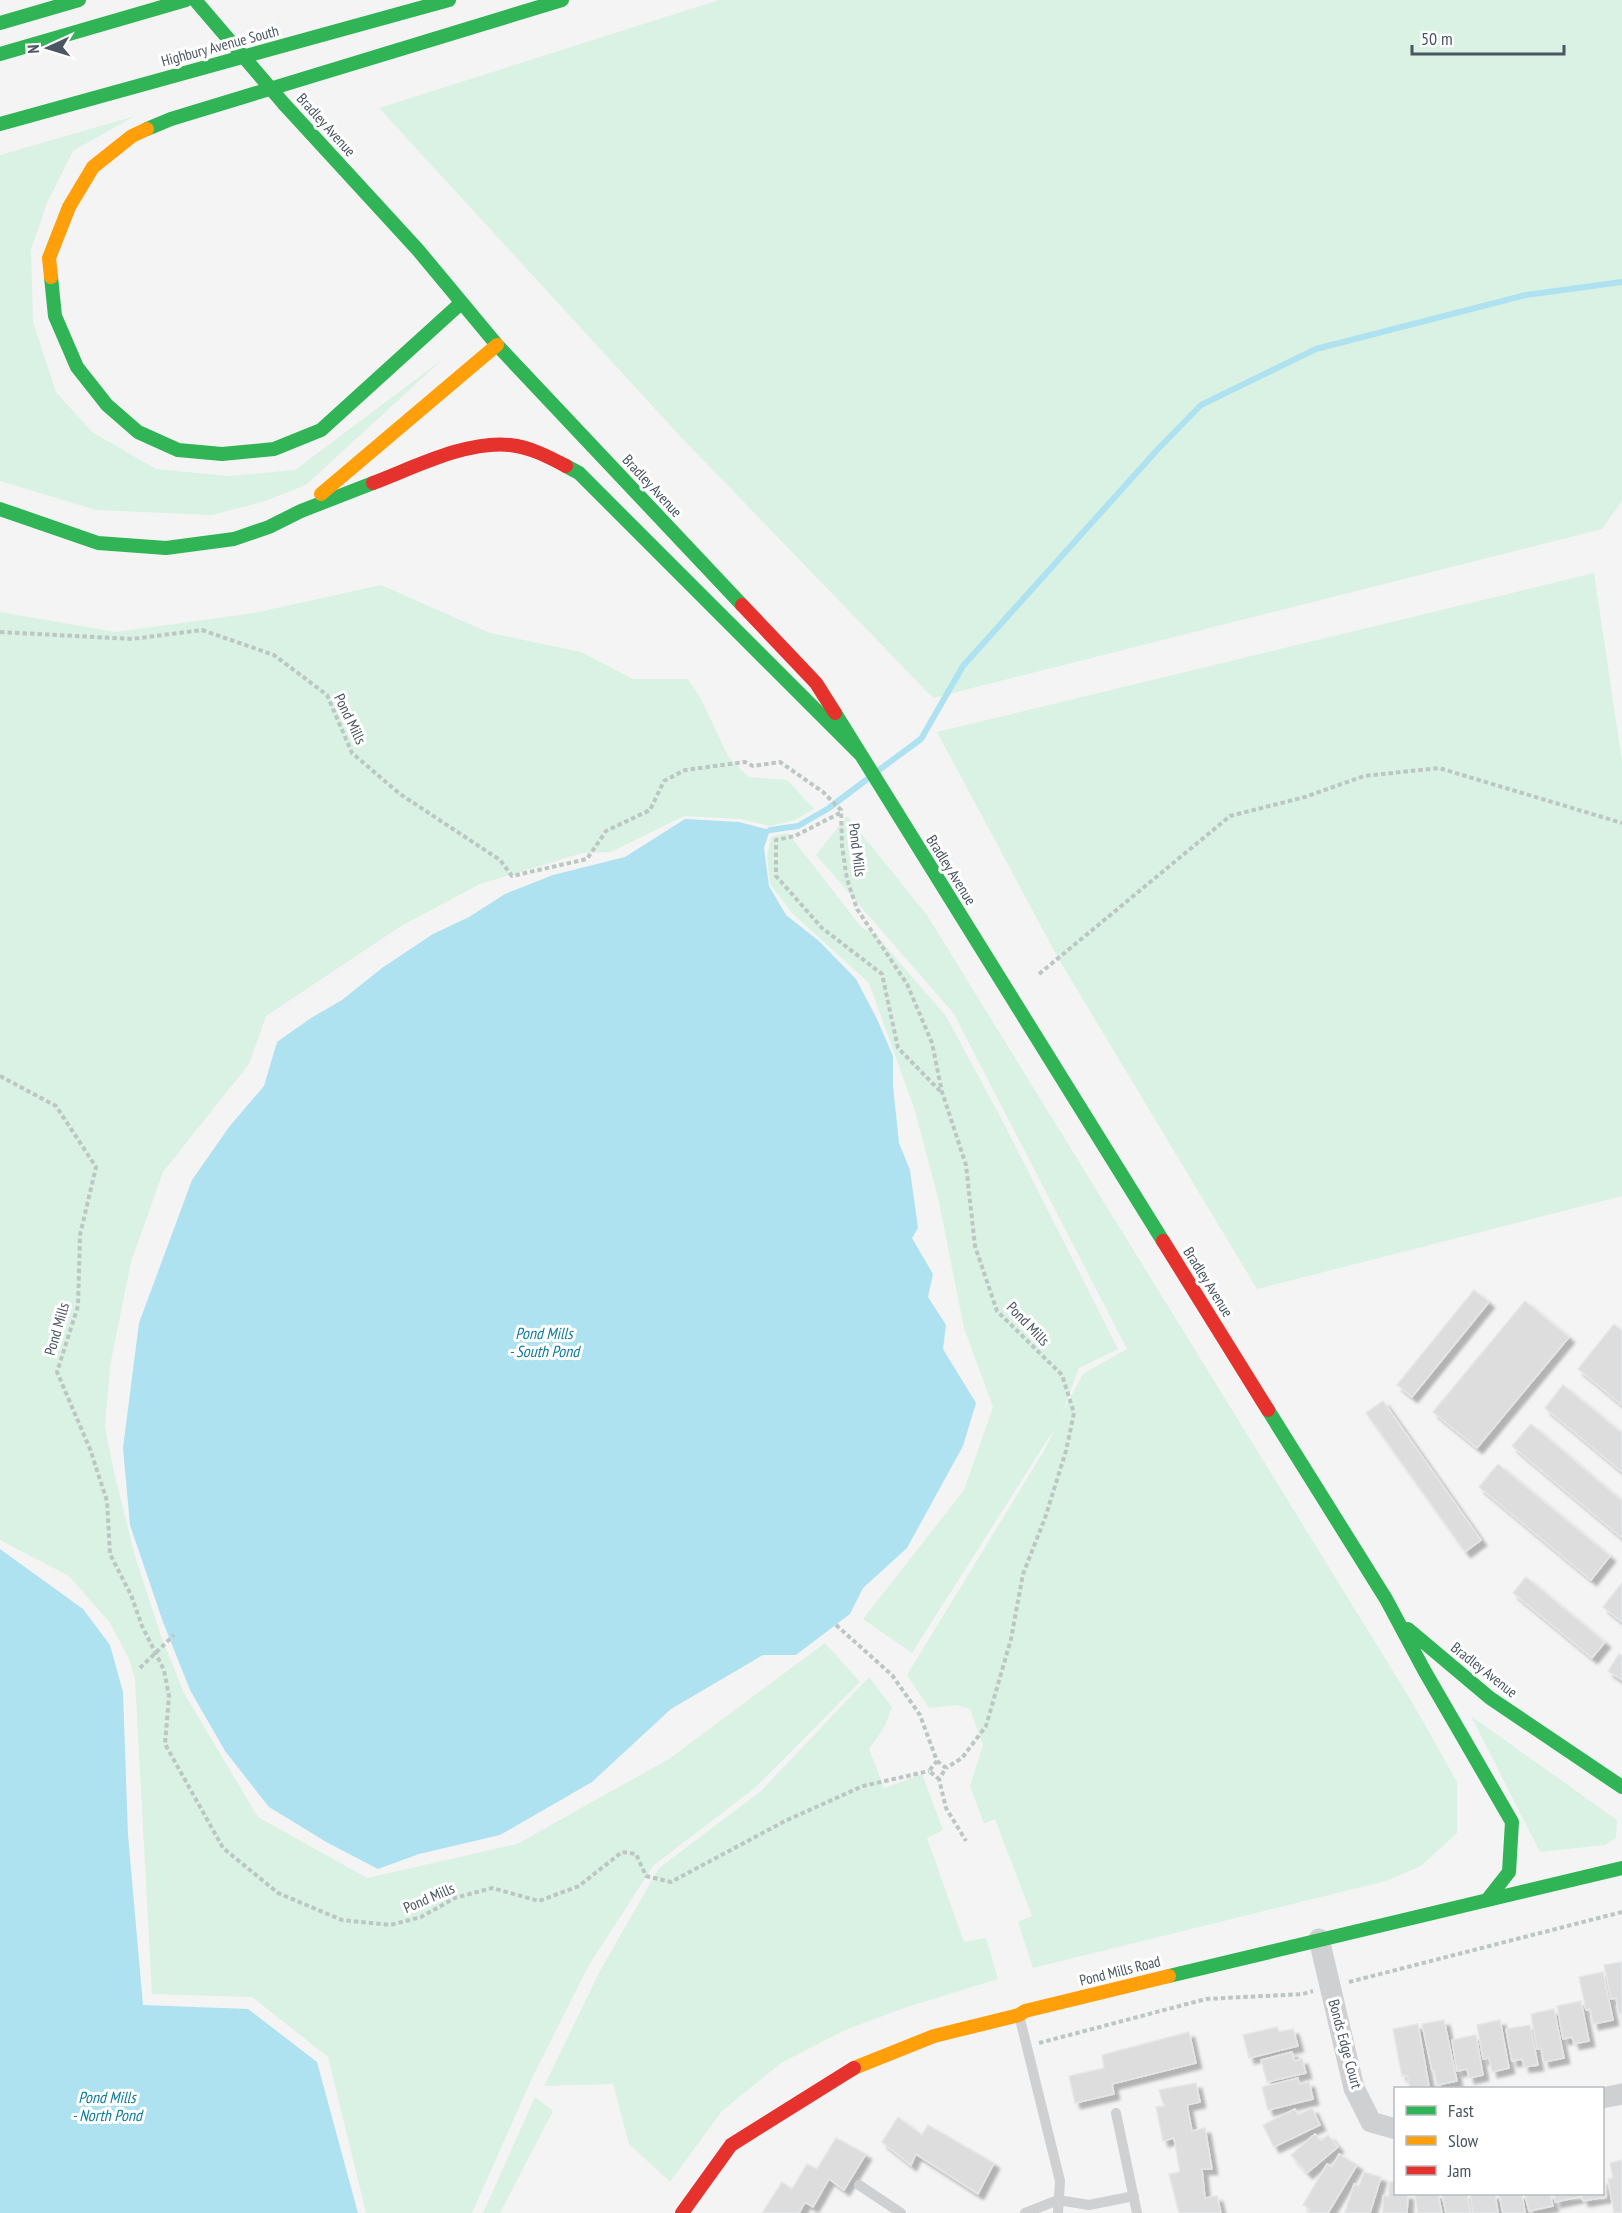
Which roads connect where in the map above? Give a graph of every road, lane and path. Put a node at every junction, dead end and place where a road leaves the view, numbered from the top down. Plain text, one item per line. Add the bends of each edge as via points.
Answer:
1 (79, 0) edge
2 (186, 0) edge
3 (195, 0) edge
4 (449, 0) edge
5 (562, 0) edge
6 (0, 22) edge
7 (0, 54) edge
8 (0, 124) edge
9 (461, 303) junction
10 (497, 345) junction
11 (0, 509) edge
12 (302, 511) junction
13 (0, 632) edge
14 (861, 755) junction
15 (840, 813) junction
16 (1622, 823) edge
17 (1039, 974) dead end
18 (0, 1076) edge
19 (942, 1092) junction
20 (1397, 1620) junction
21 (836, 1625) dead end
22 (174, 1635) dead end
23 (156, 1653) junction
24 (140, 1668) dead end
25 (937, 1761) junction
26 (946, 1768) junction
27 (929, 1771) junction
28 (939, 1779) junction
29 (1622, 1787) edge
30 (966, 1841) dead end
31 (1622, 1868) edge
32 (1487, 1900) junction
33 (1319, 1939) junction
34 (1019, 2015) junction
35 (1622, 2094) edge
36 (1604, 2098) edge
37 (1116, 2113) dead end
38 (1394, 2129) edge
39 (859, 2185) dead end
40 (1134, 2196) junction
41 (1058, 2200) junction
42 (682, 2213) edge
43 (901, 2213) edge
44 (1025, 2213) edge
45 (1058, 2213) edge
46 (1137, 2213) edge

1 - 6 main road
2 - 7 main road
3 - 9 main road, Bradley Avenue, bridge
4 - 8 main road, Highbury Avenue South
5 - 9 main road via 171,119 132,136 93,166 69,207 49,258 55,316 76,367 106,405 138,432 178,450 222,454 274,448 321,430
9 - 10 main road, Bradley Avenue
10 - 12 main road
10 - 14 main road, Bradley Avenue via 816,683
11 - 12 main road via 98,543 166,548 234,538
12 - 14 main road via 455,452 510,445 545,455 579,473
13 - 15 path, Pond Mills via 132,639 202,630 274,655 327,695 352,753 400,794 500,860 512,876 587,860 606,831 650,810 664,781 685,770 780,762 823,792
14 - 20 main road, Bradley Avenue
15 - 19 path, Pond Mills via 847,879 857,909 907,984 933,1043
15 - 19 path via 795,836 776,840 776,876 822,927 882,974 898,1048
16 - 17 path via 1439,768 1364,776 1230,816
18 - 23 path, Pond Mills via 56,1106 96,1167 80,1235 78,1306 57,1372 107,1501 110,1554
19 - 26 path, Pond Mills via 966,1165 975,1246 997,1311 1062,1375 1074,1413 1045,1518 1023,1574 1011,1639 986,1726 962,1758
20 - 29 main road, Bradley Avenue via 1490,1698
20 - 32 main road via 1512,1822 1509,1872
21 - 25 path via 892,1675 920,1715
22 - 23 path
23 - 24 path
23 - 27 path, Pond Mills via 169,1696 165,1744 223,1848 278,1893 342,1920 390,1925 421,1917 455,1898 492,1888 539,1901 579,1886 622,1852 636,1854 646,1876 671,1882 785,1821 863,1786
25 - 26 path
25 - 27 path
26 - 28 path, Pond Mills
27 - 28 path
28 - 30 path via 946,1808
31 - 32 main road, Pond Mills Road
32 - 33 main road, Pond Mills Road
33 - 34 main road, Pond Mills Road
33 - 38 street, Bonds Edge Court via 1354,2088 1371,2122
34 - 41 lane via 1060,2181
34 - 42 main road, Pond Mills Road via 934,2036 850,2069 731,2145
35 - 36 street
37 - 40 lane
39 - 43 lane
40 - 41 lane via 1089,2205
40 - 46 lane
41 - 44 lane
41 - 45 lane

